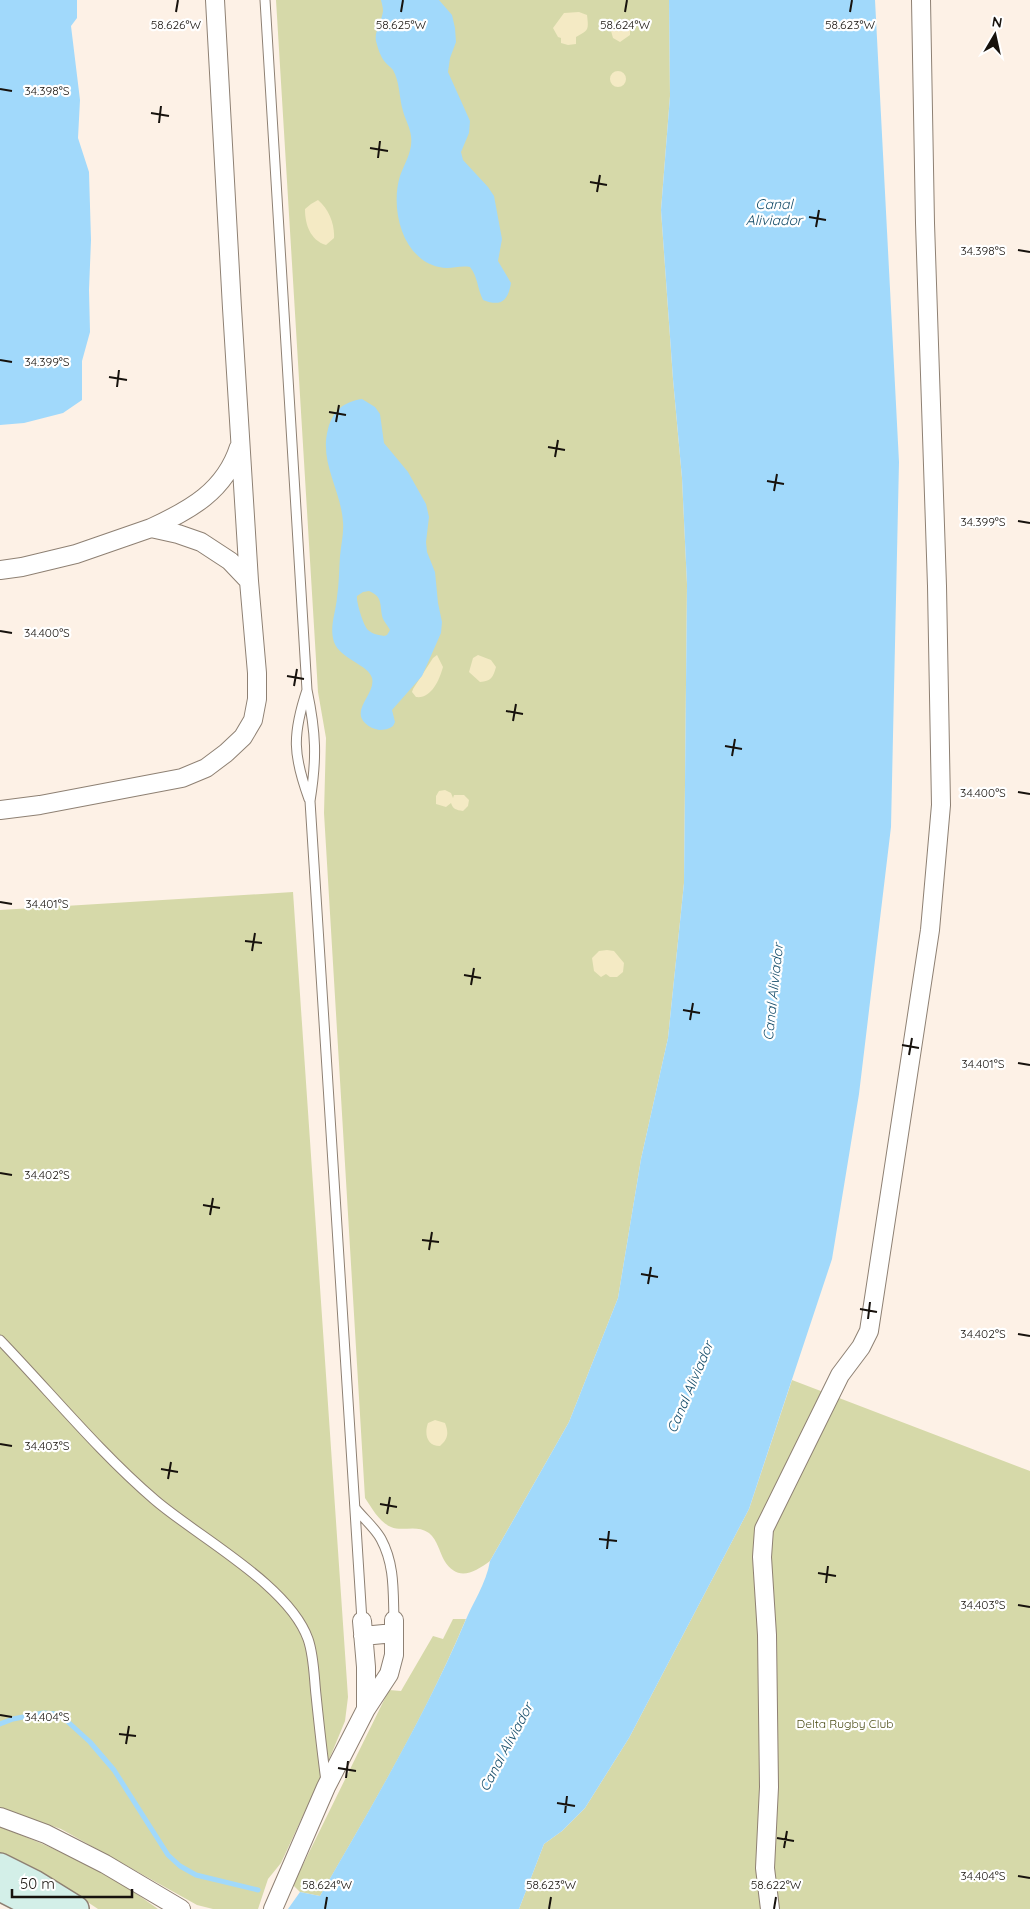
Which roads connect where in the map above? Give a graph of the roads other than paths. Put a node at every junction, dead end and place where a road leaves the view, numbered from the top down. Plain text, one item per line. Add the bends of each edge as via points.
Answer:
1 (215, 0) edge
2 (265, 0) edge
3 (920, 0) edge
4 (240, 441) junction
5 (151, 528) junction
6 (0, 570) edge
7 (249, 581) junction
8 (307, 690) junction
9 (310, 802) junction
10 (0, 810) edge
11 (0, 1340) edge
12 (356, 1509) junction
13 (394, 1627) junction
14 (363, 1629) junction
15 (366, 1709) junction
16 (326, 1786) junction
17 (0, 1817) edge
18 (0, 1866) edge
19 (0, 1888) edge
20 (42, 1909) edge
21 (76, 1909) edge
22 (181, 1909) edge
23 (273, 1909) edge
24 (770, 1909) edge

1 - 4 street
2 - 8 lane
3 - 24 street via 941,805 930,930 869,1331 840,1375 764,1529 762,1557 767,1636 769,1787 765,1868
4 - 5 street via 234,461 218,485 185,512
4 - 7 street
5 - 6 street via 76,554
5 - 7 street via 201,542 230,561
7 - 10 street via 257,699 253,720 243,737 206,768 182,778
8 - 9 lane via 315,746
8 - 9 lane via 299,713 295,744 299,770
9 - 12 lane
11 - 16 lane via 114,1462 156,1501 234,1559 296,1614 310,1648
12 - 13 lane via 381,1538 388,1554 392,1567
12 - 14 lane
13 - 14 street
13 - 15 street via 392,1667
14 - 15 street
15 - 16 street
16 - 23 street
17 - 22 street via 89,1855
18 - 21 main road
19 - 20 main road

